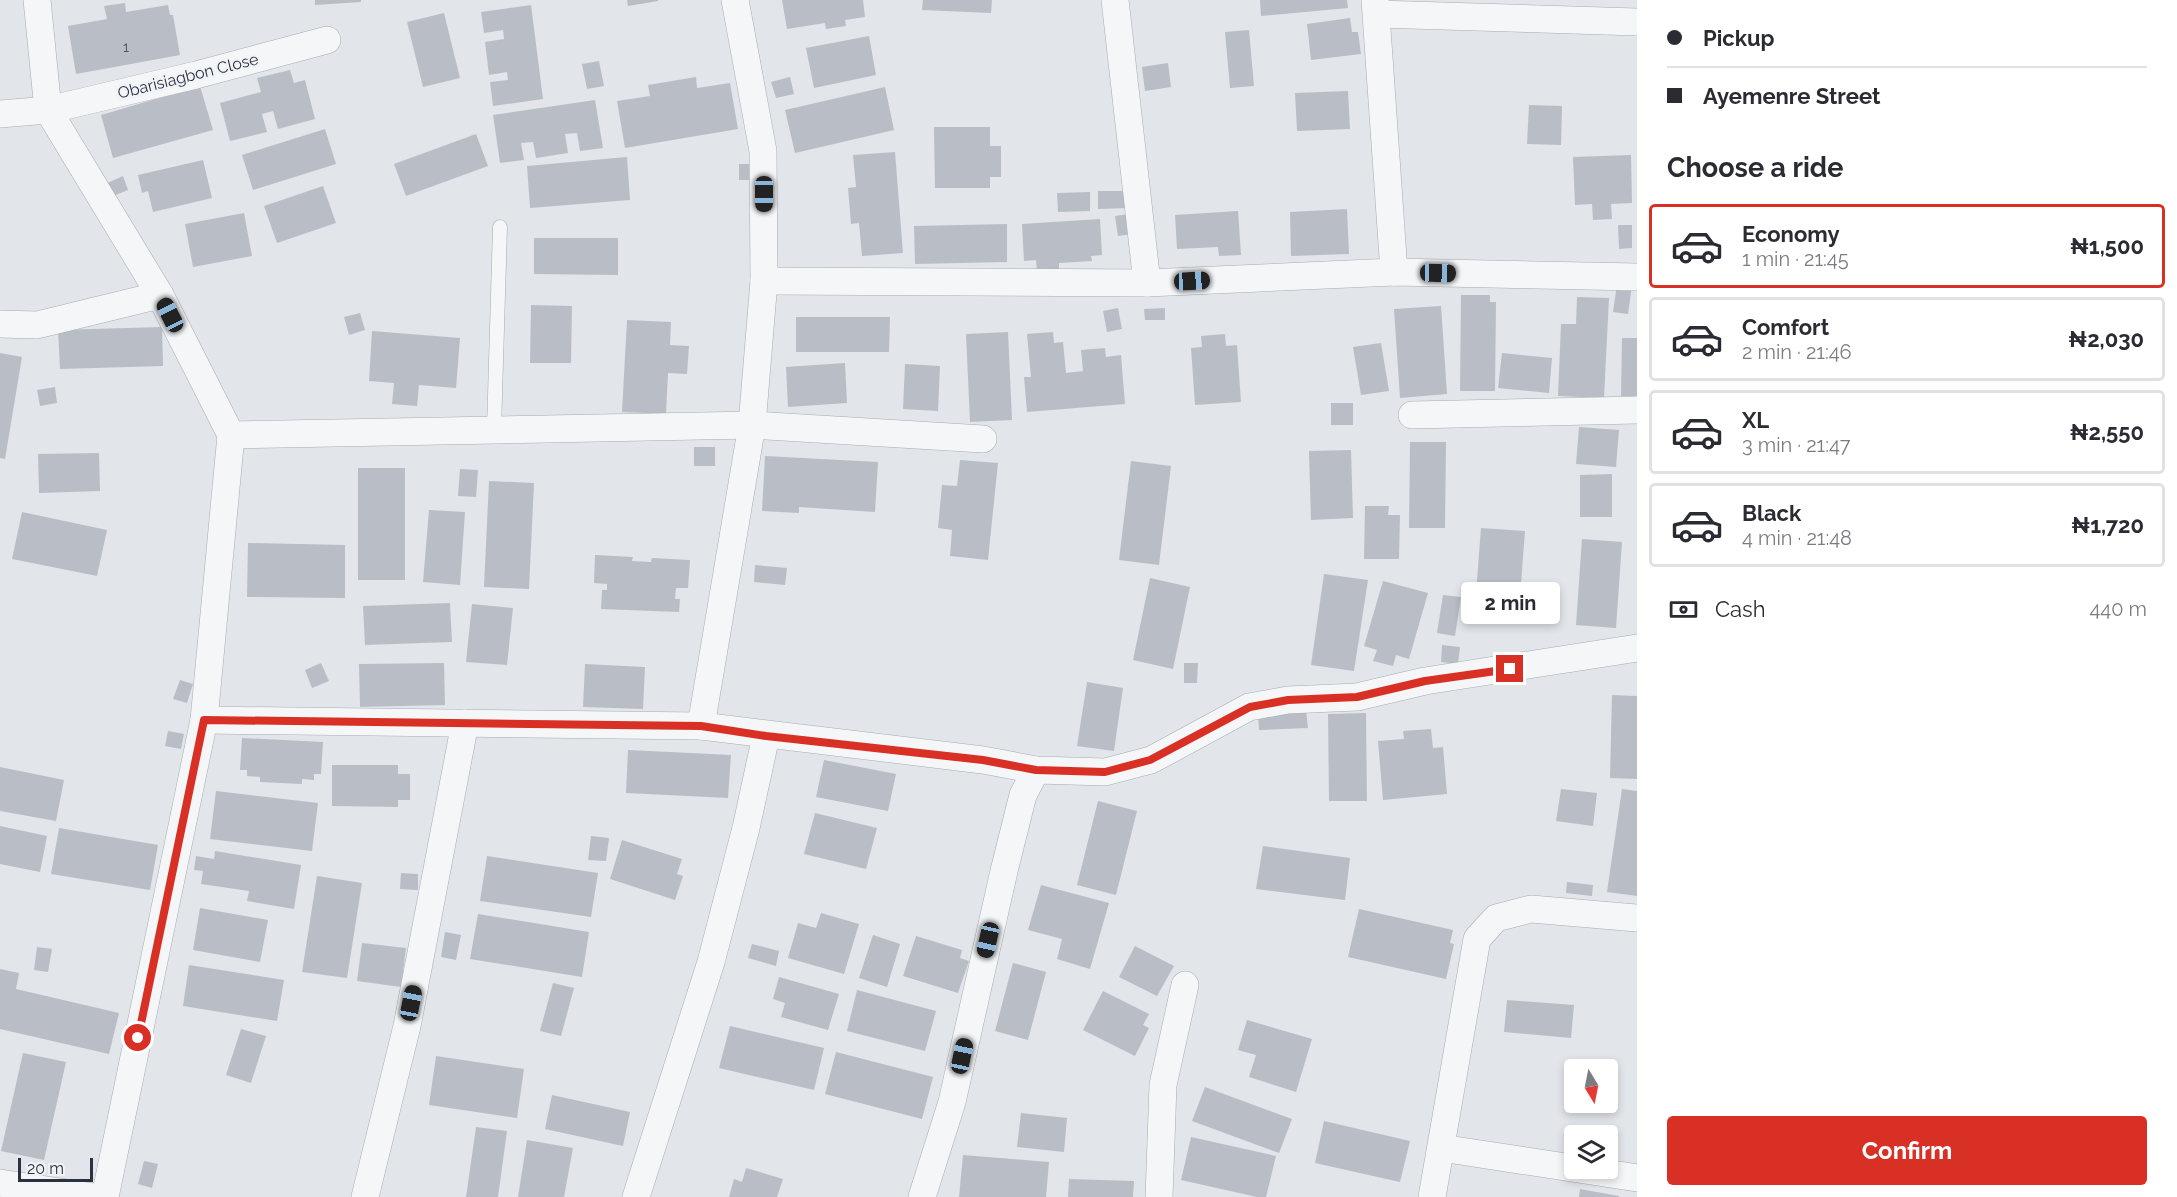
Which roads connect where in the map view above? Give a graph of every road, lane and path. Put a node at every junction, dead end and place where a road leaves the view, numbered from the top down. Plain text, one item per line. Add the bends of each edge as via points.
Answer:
1 (37, 0) edge
2 (735, 0) edge
3 (1115, 0) edge
4 (1376, 7) edge
5 (1637, 22) edge
6 (327, 40) dead end
7 (48, 110) junction
8 (0, 114) edge
9 (500, 227) dead end
10 (1394, 272) junction
11 (1637, 277) edge
12 (764, 281) junction
13 (1147, 283) junction
14 (160, 295) junction
15 (0, 324) edge
16 (1637, 410) edge
17 (1412, 415) dead end
18 (752, 424) junction
19 (494, 430) junction
20 (231, 435) junction
21 (983, 439) dead end
22 (1637, 648) edge
23 (204, 720) junction
24 (465, 723) junction
25 (701, 726) junction
26 (766, 736) junction
27 (1036, 770) junction
28 (1637, 918) edge
29 (1185, 985) dead end
30 (1441, 1149) junction
31 (1637, 1178) edge
32 (0, 1183) edge
33 (94, 1197) edge
34 (105, 1197) edge
35 (365, 1197) edge
36 (636, 1197) edge
37 (922, 1197) edge
38 (1159, 1197) edge
39 (1432, 1197) edge

1 - 7 street
2 - 12 street via 763,151
3 - 13 street
4 - 5 street
4 - 10 street
6 - 7 street, Obarisiagbon Close
7 - 8 street, Obarisiagbon Close
7 - 14 street
9 - 19 lane
10 - 11 street
10 - 13 street
12 - 13 street
12 - 18 street
14 - 15 street via 37,325
14 - 20 street
16 - 17 street
18 - 19 street
18 - 21 street
18 - 25 street
19 - 20 street
20 - 23 street
22 - 27 street via 1425,681 1357,697 1288,700 1250,707 1150,760 1105,772
23 - 24 street
23 - 34 street
24 - 25 street
24 - 35 street via 407,1026
25 - 26 street
26 - 27 street via 983,760
26 - 36 street via 711,962
27 - 37 street via 1023,795 952,1102
28 - 30 street via 1531,909 1496,918 1477,939
29 - 38 street via 1163,1085
30 - 31 street
30 - 39 street
32 - 33 street

